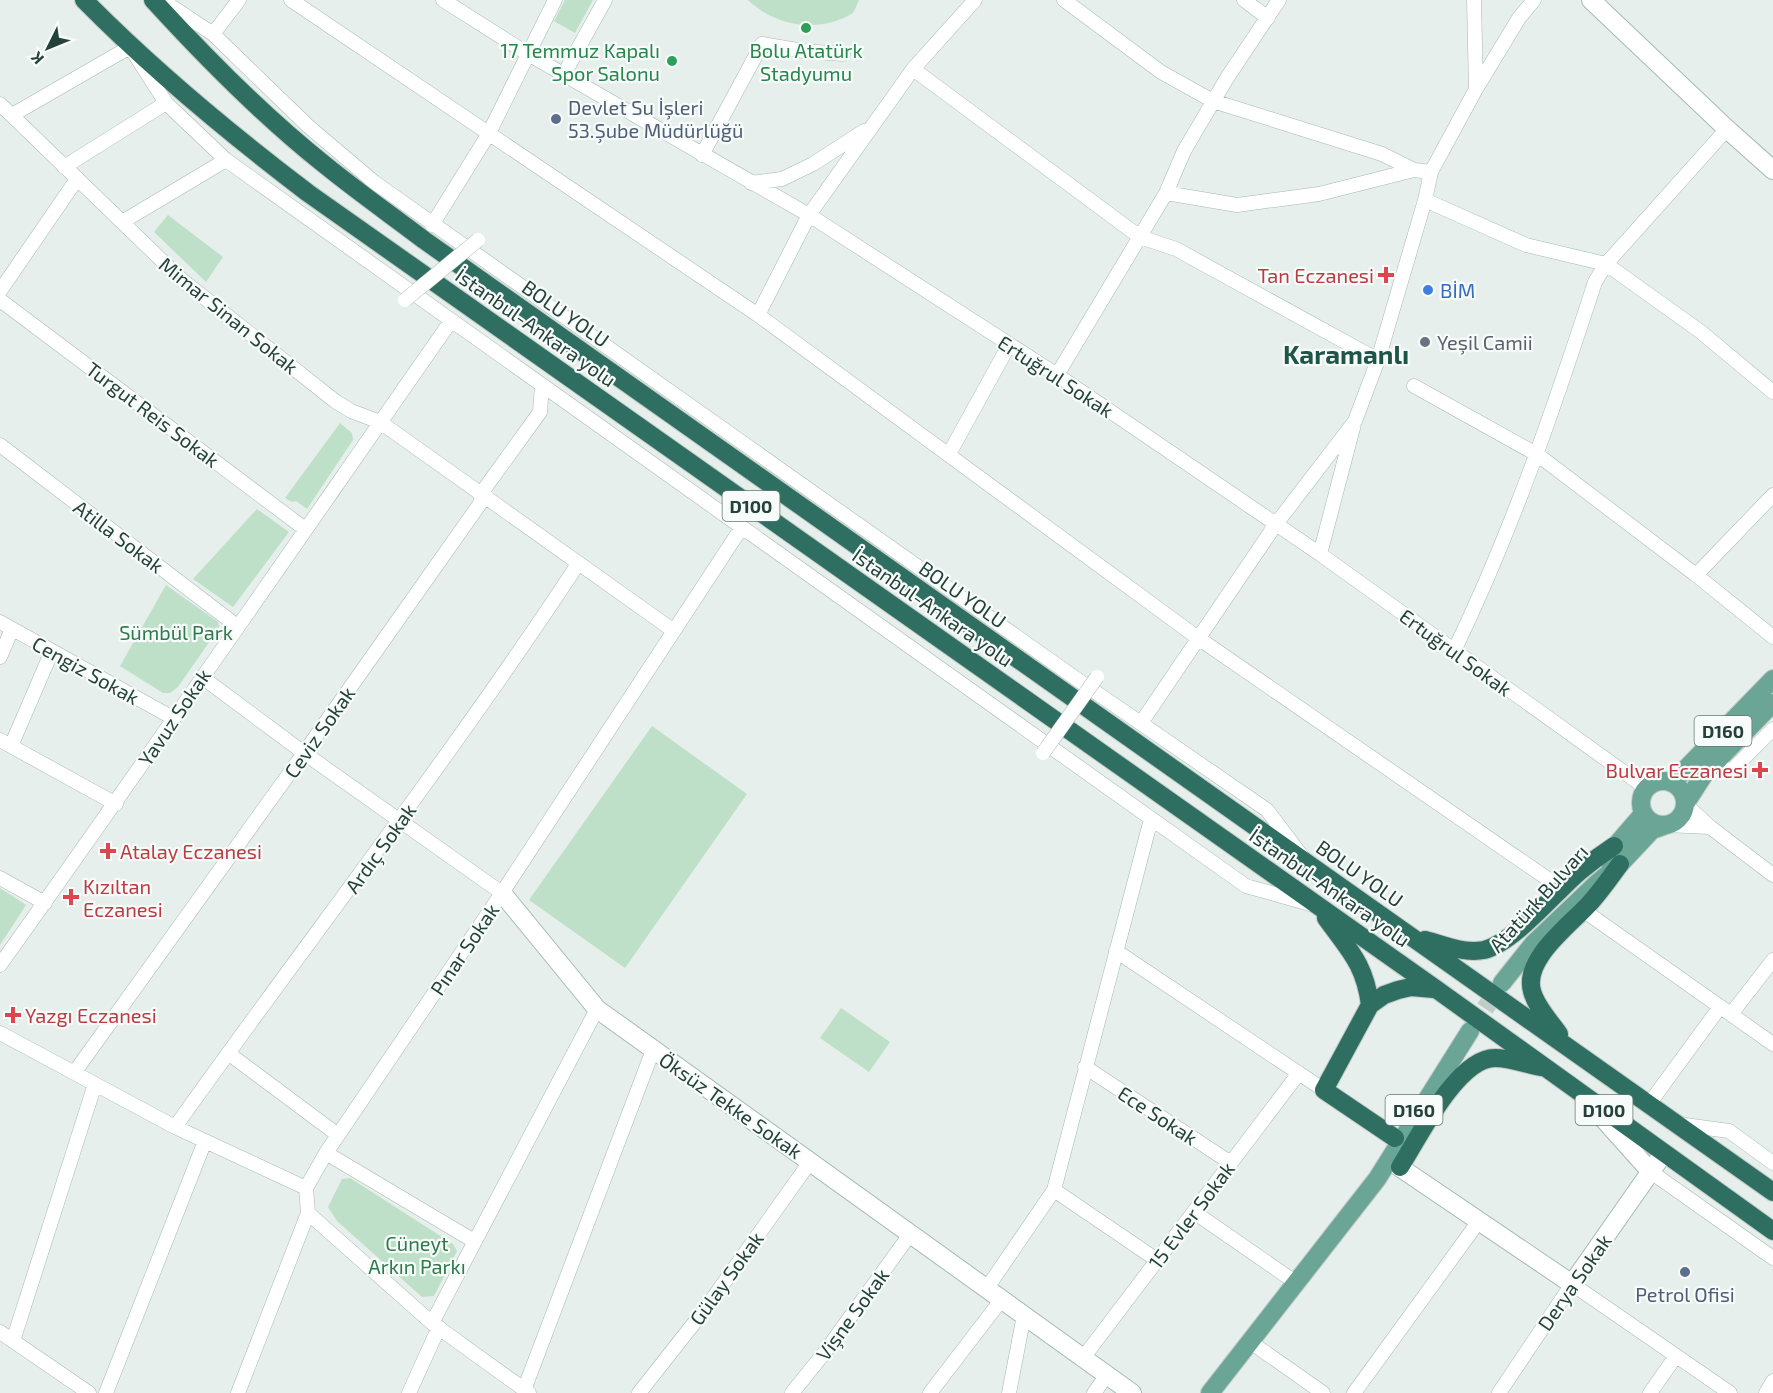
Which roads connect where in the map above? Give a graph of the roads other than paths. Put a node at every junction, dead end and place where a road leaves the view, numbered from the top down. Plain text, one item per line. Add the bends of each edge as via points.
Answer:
1 (153, 0) edge
2 (162, 0) edge
3 (239, 0) edge
4 (291, 0) edge
5 (443, 0) edge
6 (555, 0) edge
7 (605, 0) edge
8 (975, 0) edge
9 (1064, 0) edge
10 (1244, 0) edge
11 (1279, 0) edge
12 (1474, 0) edge
13 (1534, 0) edge
14 (1591, 0) edge
15 (84, 1) edge
16 (1268, 18) junction
17 (213, 34) junction
18 (130, 47) junction
19 (528, 54) junction
20 (843, 54) dead end
21 (913, 69) junction
22 (564, 74) junction
23 (1476, 89) junction
24 (1213, 101) junction
25 (166, 103) junction
26 (0, 104) edge
27 (12, 115) junction
28 (871, 126) junction
29 (1727, 129) junction
30 (488, 135) junction
31 (702, 155) junction
32 (226, 160) junction
33 (64, 167) junction
34 (1414, 170) junction
35 (1773, 170) edge
36 (1431, 172) junction
37 (76, 179) junction
38 (751, 183) junction
39 (1166, 192) junction
40 (1425, 200) junction
41 (809, 215) junction
42 (122, 222) junction
43 (432, 225) junction
44 (1140, 237) junction
45 (478, 240) dead end
46 (1606, 264) junction
47 (0, 291) edge
48 (0, 300) edge
49 (405, 300) dead end
50 (758, 315) junction
51 (451, 321) junction
52 (1009, 345) junction
53 (1378, 360) junction
54 (1057, 375) junction
55 (543, 385) junction
56 (1414, 386) dead end
57 (1773, 392) edge
58 (1355, 421) junction
59 (380, 422) junction
60 (0, 445) edge
61 (949, 454) junction
62 (1538, 455) junction
63 (1773, 495) edge
64 (482, 497) junction
65 (1276, 524) junction
66 (742, 527) junction
67 (305, 529) junction
68 (1320, 554) junction
69 (578, 564) junction
70 (1696, 575) junction
71 (6, 625) edge
72 (237, 626) junction
73 (674, 632) junction
74 (1773, 637) edge
75 (1198, 638) junction
76 (52, 651) junction
77 (1454, 651) junction
78 (0, 657) edge
79 (202, 676) junction
80 (1096, 677) dead end
81 (1773, 679) edge
82 (1773, 703) edge
83 (173, 718) junction
84 (1141, 723) junction
85 (1771, 734) edge
86 (5, 743) edge
87 (304, 753) junction
88 (1044, 753) dead end
89 (1705, 773) junction
90 (1672, 783) junction
91 (1646, 788) junction
92 (116, 804) junction
93 (1686, 804) junction
94 (1643, 814) junction
95 (1151, 819) junction
96 (400, 821) junction
97 (1666, 825) junction
98 (1710, 827) junction
99 (1614, 846) junction
100 (1307, 864) junction
101 (1620, 864) junction
102 (1773, 875) edge
103 (0, 878) edge
104 (1561, 888) junction
105 (502, 893) junction
106 (45, 903) junction
107 (1318, 906) junction
108 (1583, 910) junction
109 (1412, 936) junction
110 (1116, 951) junction
111 (1773, 960) edge
112 (0, 965) edge
113 (1436, 989) junction
114 (1371, 1005) junction
115 (597, 1009) junction
116 (1726, 1010) junction
117 (1, 1037) edge
118 (1565, 1043) junction
119 (1773, 1044) edge
120 (653, 1050) junction
121 (228, 1053) junction
122 (1085, 1068) junction
123 (1546, 1068) junction
124 (74, 1073) junction
125 (1299, 1073) junction
126 (94, 1084) junction
127 (1324, 1090) junction
128 (1581, 1094) junction
129 (1649, 1104) junction
130 (1676, 1124) junction
131 (175, 1127) junction
132 (338, 1135) junction
133 (1395, 1138) junction
134 (205, 1141) junction
135 (326, 1153) junction
136 (1663, 1154) junction
137 (810, 1162) junction
138 (1231, 1163) junction
139 (1773, 1163) edge
140 (1395, 1164) junction
141 (1651, 1172) junction
142 (306, 1188) junction
143 (1054, 1190) junction
144 (1773, 1192) edge
145 (1364, 1193) junction
146 (1194, 1212) junction
147 (309, 1214) junction
148 (1479, 1221) junction
149 (1773, 1231) edge
150 (911, 1233) junction
151 (474, 1241) junction
152 (1773, 1258) edge
153 (1157, 1260) junction
154 (1295, 1282) junction
155 (1572, 1284) junction
156 (987, 1288) junction
157 (1002, 1299) junction
158 (1023, 1315) junction
159 (436, 1325) junction
160 (0, 1332) edge
161 (13, 1341) junction
162 (1250, 1341) junction
163 (1676, 1356) junction
164 (1083, 1358) junction
165 (1107, 1375) junction
166 (1773, 1381) edge
167 (522, 1390) edge
168 (88, 1393) edge
169 (106, 1393) edge
170 (238, 1393) edge
171 (409, 1393) edge
172 (639, 1393) edge
173 (792, 1393) edge
174 (930, 1393) edge
175 (1009, 1393) edge
176 (1094, 1393) edge
177 (1132, 1393) edge
178 (1210, 1393) edge
179 (1323, 1393) edge
180 (1354, 1393) edge
181 (1499, 1393) edge
182 (1650, 1393) edge
183 (1730, 1393) edge
184 (1766, 1393) edge

1 - 100 highway, BOLU YOLU / D100 via 247,96 358,190
2 - 17 street
3 - 17 street
4 - 30 street
5 - 19 street, Ertuğrul Sokak
6 - 19 street
7 - 22 street
8 - 21 street
9 - 24 street via 1161,72
10 - 16 street
11 - 16 street
12 - 23 street
13 - 23 street
14 - 29 main road
15 - 18 highway, İstanbul-Ankara yolu / D100
16 - 24 street
17 - 43 street via 334,149
18 - 25 street
18 - 27 street
18 - 107 highway, İstanbul-Ankara yolu / D100 via 213,119 308,193
19 - 22 street, Ertuğrul Sokak
19 - 30 street
20 - 31 street via 762,44
21 - 28 street
21 - 44 street
22 - 31 street, Ertuğrul Sokak
23 - 36 street
24 - 34 street via 1382,154
24 - 39 street
25 - 32 street
25 - 33 street
26 - 27 street, Mimar Sinan Sokak
27 - 33 street, Mimar Sinan Sokak
28 - 38 street via 813,164 782,178
28 - 41 street
29 - 35 main road
29 - 46 street
30 - 43 street
30 - 50 street
31 - 38 street, Ertuğrul Sokak
32 - 42 street
32 - 51 street
33 - 37 street, Mimar Sinan Sokak
34 - 36 street
34 - 39 street via 1318,194 1237,205
36 - 40 street
37 - 42 street, Mimar Sinan Sokak
37 - 47 street
38 - 41 street, Ertuğrul Sokak
39 - 44 street
40 - 46 street via 1526,245
40 - 53 street
41 - 50 street
41 - 52 street, Ertuğrul Sokak
42 - 59 street, Mimar Sinan Sokak via 182,280 335,401
43 - 84 street
44 - 53 street via 1176,249
44 - 54 street
45 - 49 street, bridge
46 - 57 street via 1701,332
46 - 62 street via 1595,282
48 - 67 street, Turgut Reis Sokak
50 - 61 street
51 - 55 street
51 - 59 street, Yavuz Sokak
52 - 54 street, Ertuğrul Sokak
52 - 61 street
53 - 58 street
54 - 65 street, Ertuğrul Sokak
55 - 64 street, Ceviz Sokak via 540,412
55 - 66 street
56 - 62 street
58 - 65 street
58 - 68 street
59 - 64 street, Mimar Sinan Sokak
59 - 67 street, Yavuz Sokak
60 - 72 street, Atilla Sokak
61 - 75 street
62 - 70 street
62 - 77 street
63 - 70 street
64 - 69 street, Mimar Sinan Sokak
64 - 87 street, Ceviz Sokak
65 - 68 street, Ertuğrul Sokak
65 - 75 street
66 - 73 street, Pınar Sokak
66 - 95 street
67 - 72 street, Yavuz Sokak
68 - 77 street, Ertuğrul Sokak
69 - 73 street, Mimar Sinan Sokak
69 - 96 street, Ardıç Sokak via 518,657
70 - 74 street
71 - 76 street, Cengiz Sokak
71 - 78 street
72 - 79 street, Yavuz Sokak
73 - 105 street, Pınar Sokak
75 - 84 street
75 - 104 street
76 - 83 street, Cengiz Sokak
76 - 86 street
77 - 91 street, Ertuğrul Sokak
79 - 83 street, Yavuz Sokak
79 - 87 street
80 - 88 street, bridge
81 - 90 main road, D160
82 - 89 main road, D160
83 - 92 street, Yavuz Sokak
84 - 100 street via 1268,810
85 - 89 street via 1733,769
86 - 92 street
87 - 96 street
87 - 124 street, Ceviz Sokak
89 - 93 main road, D160
90 - 91 main road via 1654,782
90 - 93 main road via 1681,790
91 - 94 main road via 1641,800
92 - 106 street, Yavuz Sokak
93 - 97 main road, D160 via 1681,817
93 - 98 street
94 - 97 main road via 1654,824
94 - 99 main road, D160
95 - 107 street via 1246,886
95 - 110 street
96 - 105 street
96 - 121 street, Ardıç Sokak
97 - 98 street
97 - 101 main road, Atatürk Bulvarı / D160 via 1652,830
98 - 102 street
99 - 101 main road, Atatürk Bulvarı / D160 via 1512,959 1499,982 1533,944
99 - 104 highway
100 - 109 highway, BOLU YOLU / D100
101 - 108 highway
103 - 106 street
104 - 109 highway via 1516,931 1484,950 1457,949
105 - 115 main road, Öksüz Tekke Sokak
105 - 132 street, Pınar Sokak
106 - 112 street, Yavuz Sokak
107 - 113 highway, İstanbul-Ankara yolu / D100
107 - 114 highway via 1360,965
108 - 116 street
108 - 118 highway via 1539,958 1530,980 1536,1000
109 - 118 highway, BOLU YOLU / D100
110 - 122 street
110 - 125 street
111 - 116 street
113 - 114 highway via 1398,990
113 - 123 highway, İstanbul-Ankara yolu / D100
114 - 127 highway
115 - 120 main road, Öksüz Tekke Sokak
115 - 151 street
116 - 119 street
116 - 129 street
117 - 124 street
118 - 129 highway, BOLU YOLU / D100
120 - 137 main road, Öksüz Tekke Sokak
120 - 167 street
121 - 131 street, Ardıç Sokak
121 - 132 street
122 - 138 street, Ece Sokak
122 - 143 street
123 - 128 highway, İstanbul-Ankara yolu / D100
123 - 140 highway via 1494,1058 1473,1065 1452,1084
124 - 126 street
125 - 127 street
125 - 138 street, 15 Evler Sokak
126 - 131 street
126 - 161 street
127 - 133 highway
128 - 136 highway, İstanbul-Ankara yolu / D100
128 - 141 main road
129 - 130 highway, BOLU YOLU / D100
130 - 139 street via 1729,1131
130 - 144 highway, BOLU YOLU / D100
131 - 134 street
132 - 135 street, Pınar Sokak
133 - 140 main road, D160 via 1468,1030
133 - 145 main road, D160
134 - 142 street
134 - 169 street
135 - 142 street, Pınar Sokak
135 - 151 street
136 - 141 main road, Derya Sokak
136 - 149 highway, İstanbul-Ankara yolu / D100
137 - 150 main road, Öksüz Tekke Sokak
137 - 172 street, Gülay Sokak via 706,1308
138 - 146 street, 15 Evler Sokak
140 - 145 main road, D160
140 - 148 main road
141 - 152 street
141 - 155 main road, Derya Sokak
142 - 147 street
143 - 153 street
143 - 156 street
145 - 154 main road
146 - 153 street, 15 Evler Sokak
146 - 154 street
147 - 159 street
147 - 170 street
148 - 155 main road
148 - 180 street
150 - 156 main road, Öksüz Tekke Sokak
150 - 173 street, Vişne Sokak
151 - 159 street
153 - 164 street, 15 Evler Sokak
154 - 162 main road
155 - 163 street
155 - 181 street, Derya Sokak
156 - 157 main road, Öksüz Tekke Sokak
157 - 158 main road, Öksüz Tekke Sokak
157 - 174 street
158 - 164 main road, Öksüz Tekke Sokak
158 - 175 street
159 - 167 street
159 - 171 street
160 - 161 street
161 - 168 street
162 - 178 main road
162 - 179 street
163 - 182 street
163 - 183 street
164 - 165 main road, Öksüz Tekke Sokak
165 - 176 street
165 - 177 main road, Öksüz Tekke Sokak
166 - 184 street

